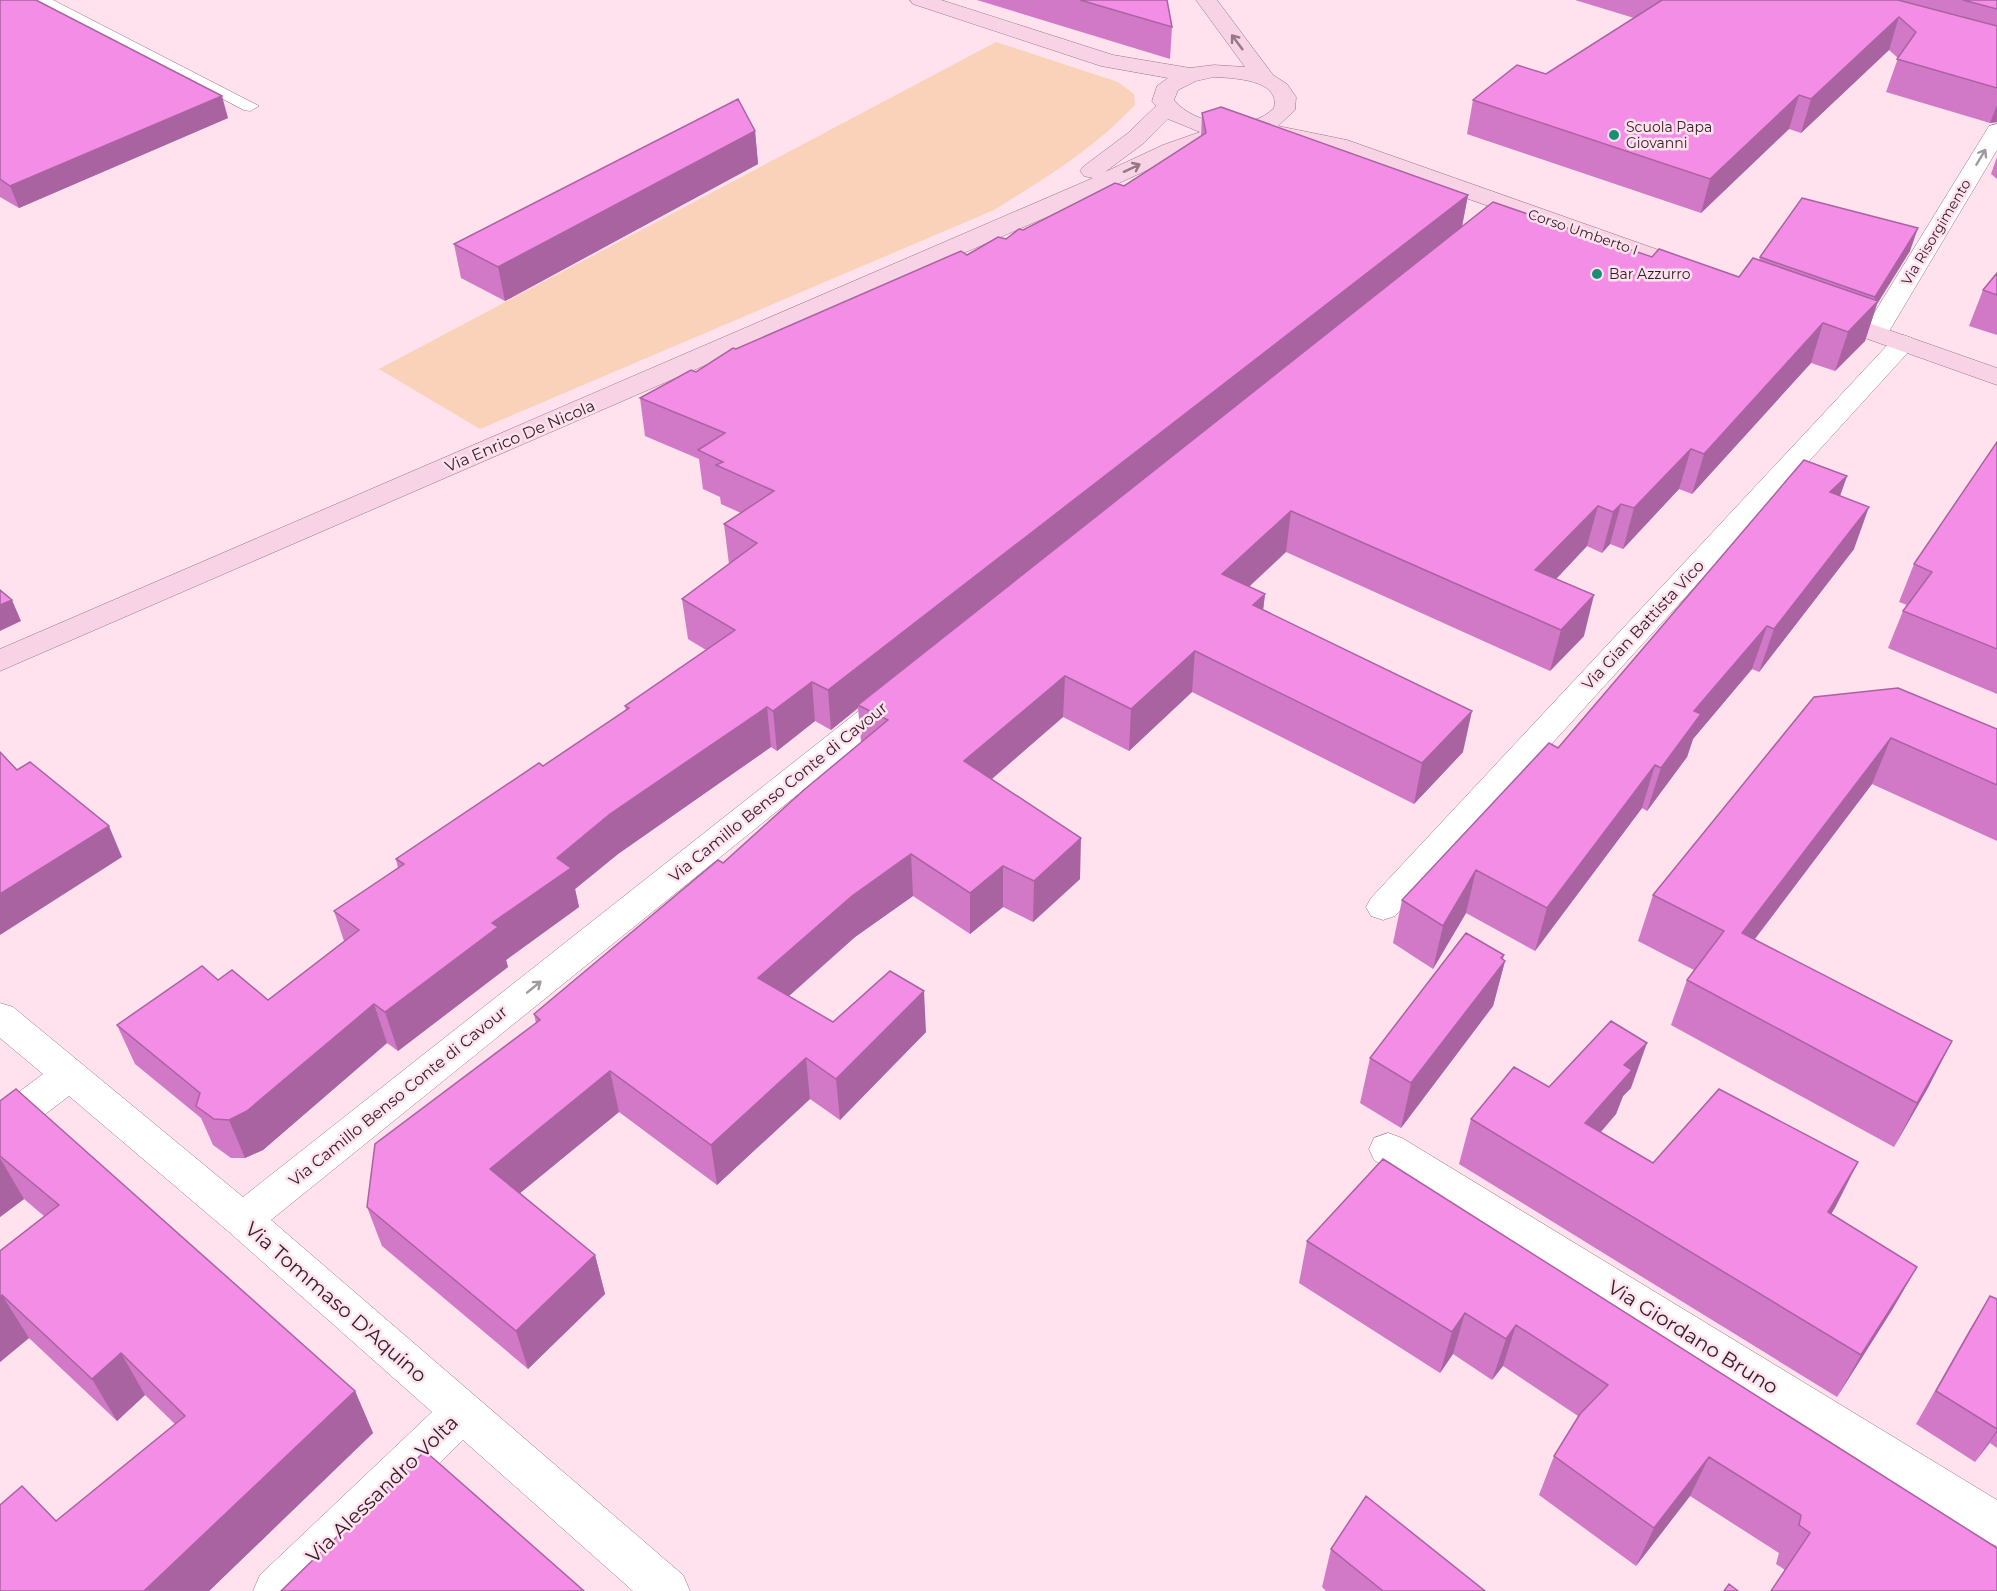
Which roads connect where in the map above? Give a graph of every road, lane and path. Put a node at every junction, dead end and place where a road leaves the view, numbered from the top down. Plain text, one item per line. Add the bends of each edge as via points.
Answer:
1 (41, 0) edge
2 (920, 0) edge
3 (1207, 2) edge
4 (1108, 60) junction
5 (1214, 71) junction
6 (1190, 75) junction
7 (1266, 80) junction
8 (1286, 100) junction
9 (1165, 101) junction
10 (250, 106) dead end
11 (1240, 128) junction
12 (1997, 131) edge
13 (1339, 145) junction
14 (1510, 207) junction
15 (1041, 211) junction
16 (1482, 229) edge
17 (1720, 280) edge
18 (1809, 310) edge
19 (1875, 333) junction
20 (1903, 344) junction
21 (1997, 377) edge
22 (0, 661) edge
23 (914, 684) edge
24 (1383, 907) dead end
25 (0, 1017) edge
26 (69, 1075) junction
27 (0, 1126) edge
28 (1388, 1149) dead end
29 (243, 1220) junction
30 (462, 1412) junction
31 (1997, 1526) edge
32 (276, 1591) edge
33 (667, 1591) edge

1 - 10 lane
2 - 4 street
3 - 5 street
7 -> 3 street, Corso Umberto I
4 - 6 street
4 - 9 street, Corso Umberto I via 1146,80
5 - 6 street
5 - 7 street
6 - 9 street via 1168,86
7 - 8 street, Corso Umberto I
8 - 11 street via 1277,117
8 - 13 street, Corso Umberto I
9 - 11 street, Corso Umberto I via 1192,124
9 - 15 street via 1136,138
11 - 13 street, Corso Umberto I
15 -> 11 street via 1171,150
19 -> 12 street, Via Risorgimento
13 - 14 street, Corso Umberto I
14 - 16 street
14 - 17 street, Corso Umberto I
15 - 22 street, Via Enrico De Nicola
18 - 19 street
19 - 20 street
20 - 21 street
20 - 24 street, Via Gian Battista Vico
29 -> 23 street, Via Camillo Benso Conte di Cavour
25 - 26 street, Via Tommaso D'Aquino
26 - 27 street
26 - 29 street, Via Tommaso D'Aquino
28 - 31 street, Via Giordano Bruno
29 - 30 street, Via Tommaso D'Aquino
30 - 32 street, Via Alessandro Volta
30 - 33 street, Via Tommaso D'Aquino

